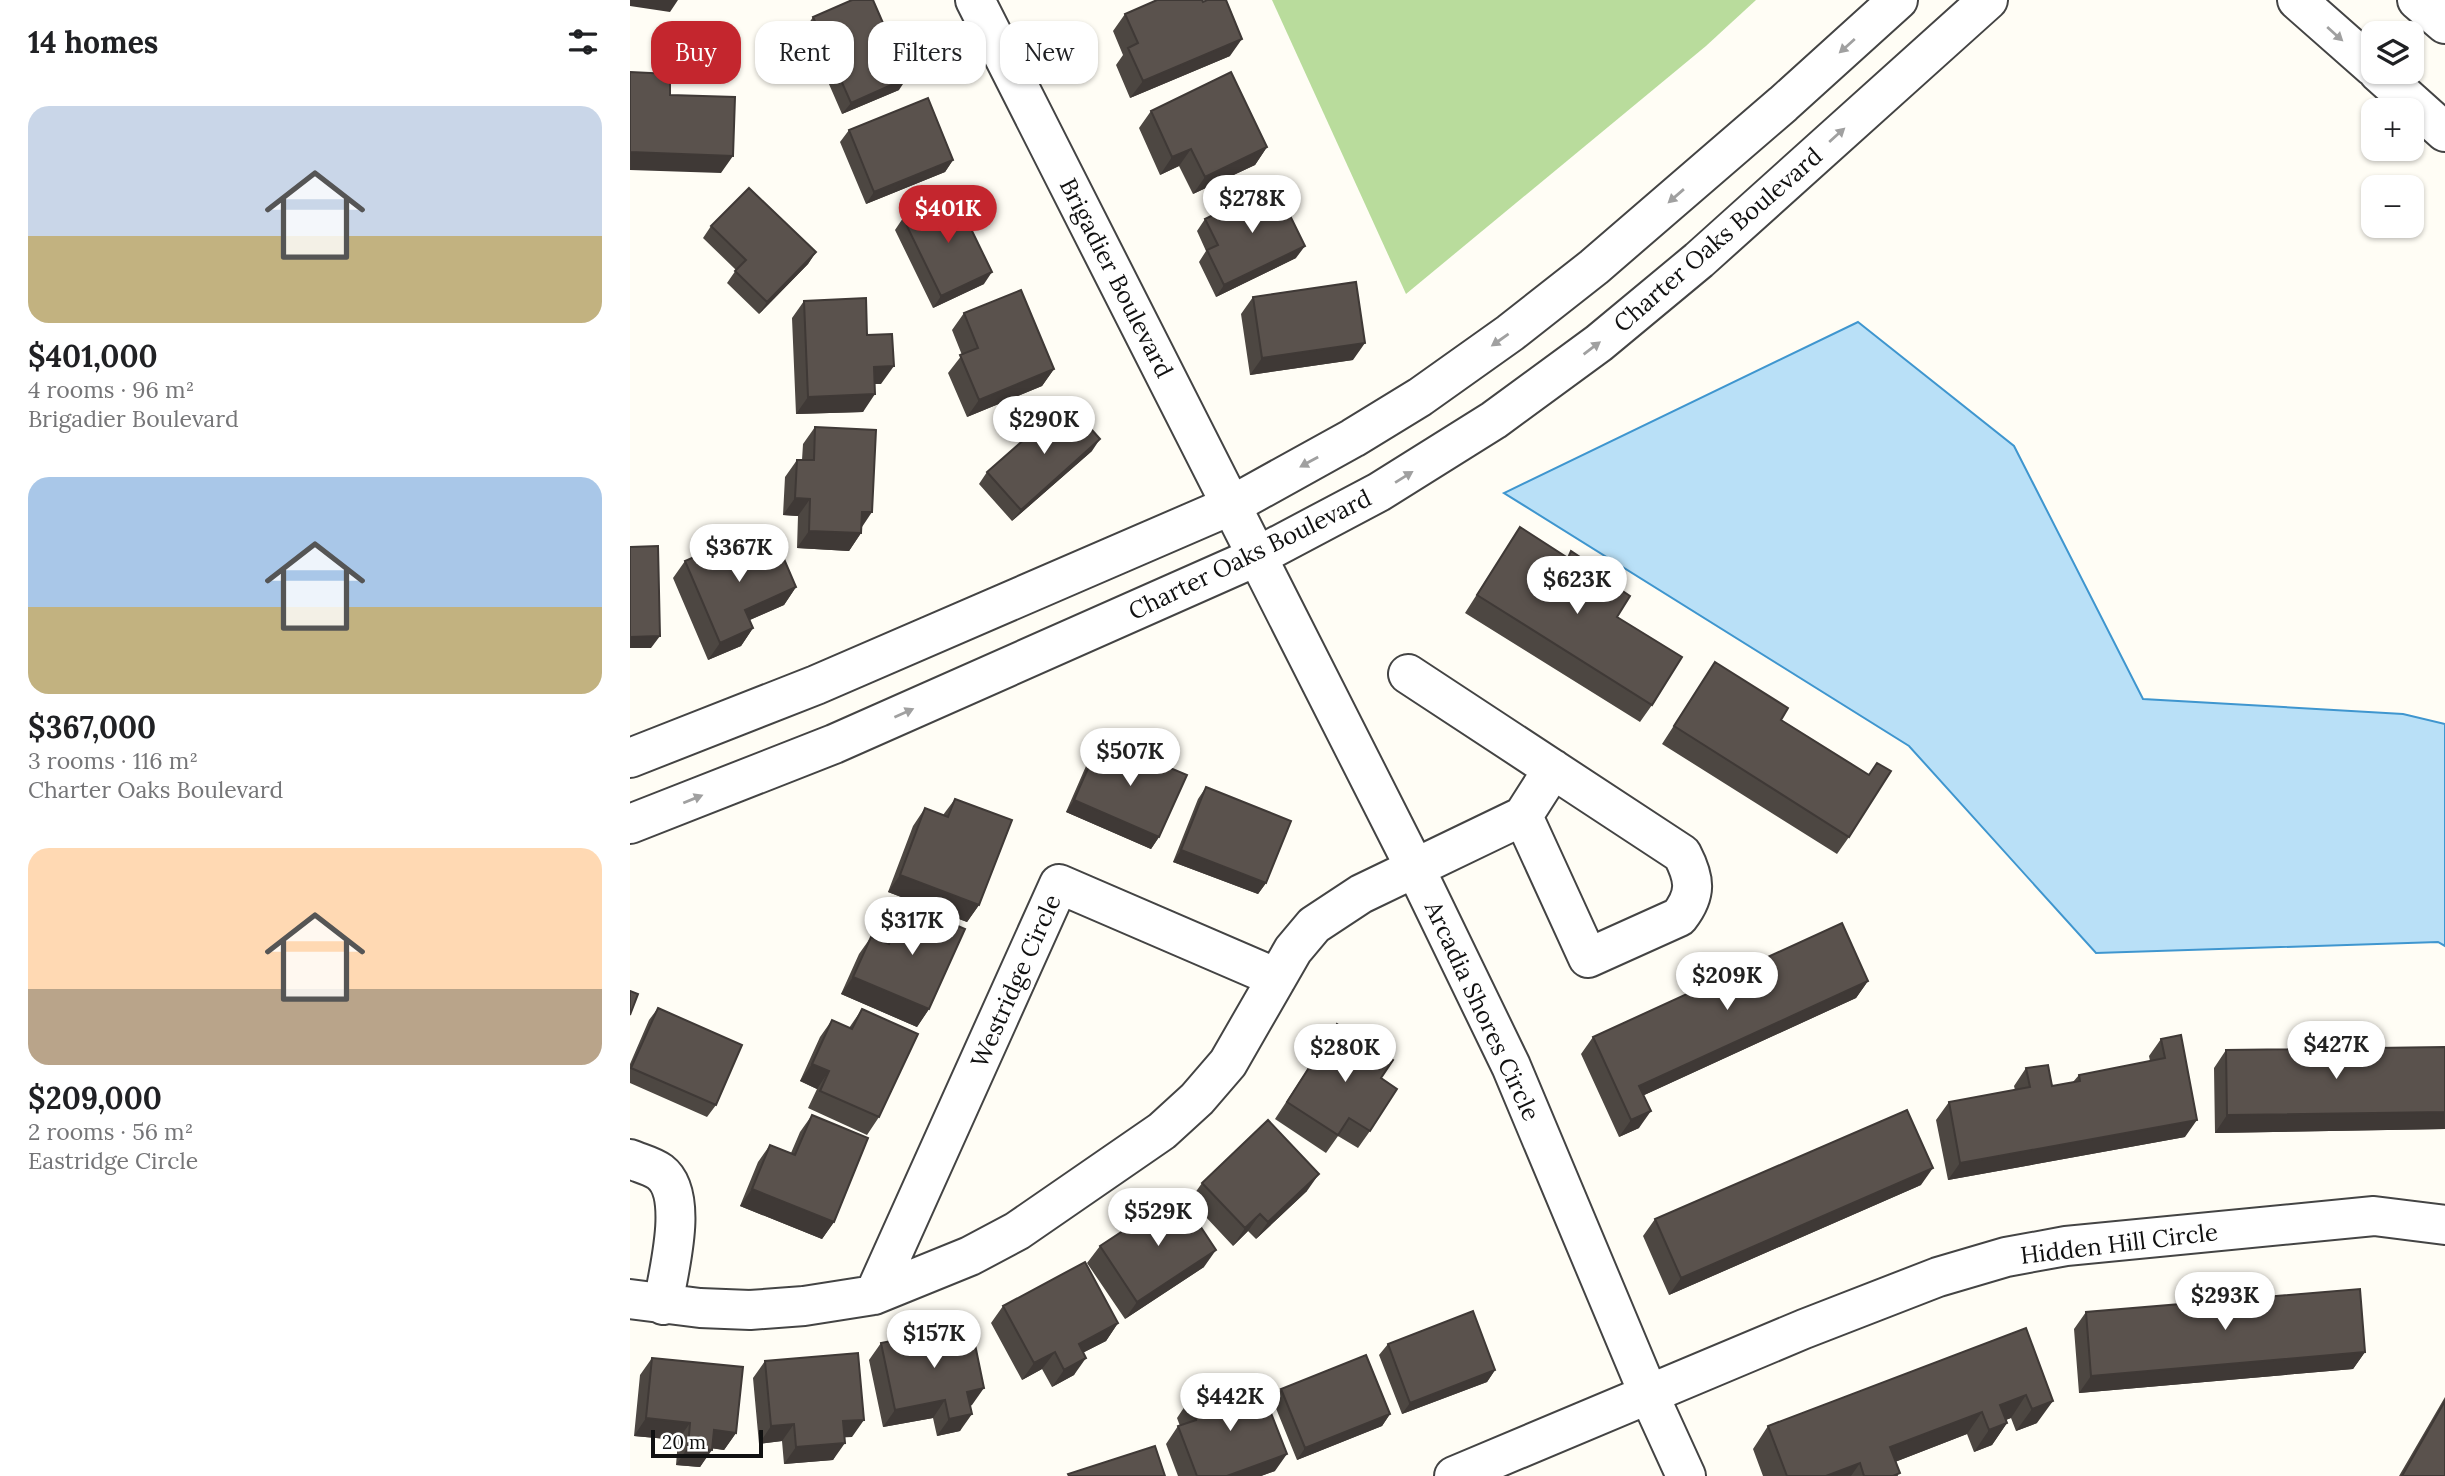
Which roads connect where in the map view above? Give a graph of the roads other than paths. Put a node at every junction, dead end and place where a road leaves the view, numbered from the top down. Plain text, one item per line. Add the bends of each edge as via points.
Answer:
1 (975, 0) edge
2 (1898, 0) edge
3 (1988, 0) edge
4 (2297, 0) edge
5 (2417, 0) edge
6 (2445, 24) edge
7 (2361, 56) edge
8 (2391, 84) edge
9 (2445, 132) edge
10 (1233, 505) junction
11 (1258, 556) junction
12 (1408, 674) dead end
13 (630, 758) edge
14 (1553, 769) junction
15 (1522, 816) junction
16 (630, 824) edge
17 (1415, 868) junction
18 (1278, 978) junction
19 (630, 1158) edge
20 (2445, 1225) edge
21 (874, 1295) junction
22 (647, 1302) edge
23 (1649, 1395) junction
24 (1454, 1476) edge
25 (1686, 1476) edge

1 - 10 street, Brigadier Boulevard
2 -> 10 street via 1594,267 1510,333 1420,397
11 -> 3 street, Charter Oaks Boulevard via 1380,492 1494,420 1599,343 1699,260
4 -> 7 street
5 - 6 street
8 - 9 street
10 - 11 street, Brigadier Boulevard
10 - 13 street via 816,685
16 -> 11 street, Charter Oaks Boulevard via 834,744
11 - 17 street, Arcadia Shores Circle
12 - 14 street
14 - 15 street
14 - 15 street via 1682,854 1691,871 1688,905 1679,917 1588,958
15 - 17 street
17 - 18 street via 1361,894 1314,925
17 - 23 street, Arcadia Shores Circle via 1511,1066
18 - 21 street via 1228,1063 1162,1131 1017,1231 959,1261
18 - 21 street, Westridge Circle via 1059,884
19 - 22 street via 662,1173 675,1194 677,1215
20 - 23 street, Hidden Hill Circle via 2374,1216 2066,1246 2006,1257 1938,1277
21 - 22 street via 750,1310
23 - 24 street, Hidden Hill Circle
23 - 25 street, Arcadia Shores Circle

